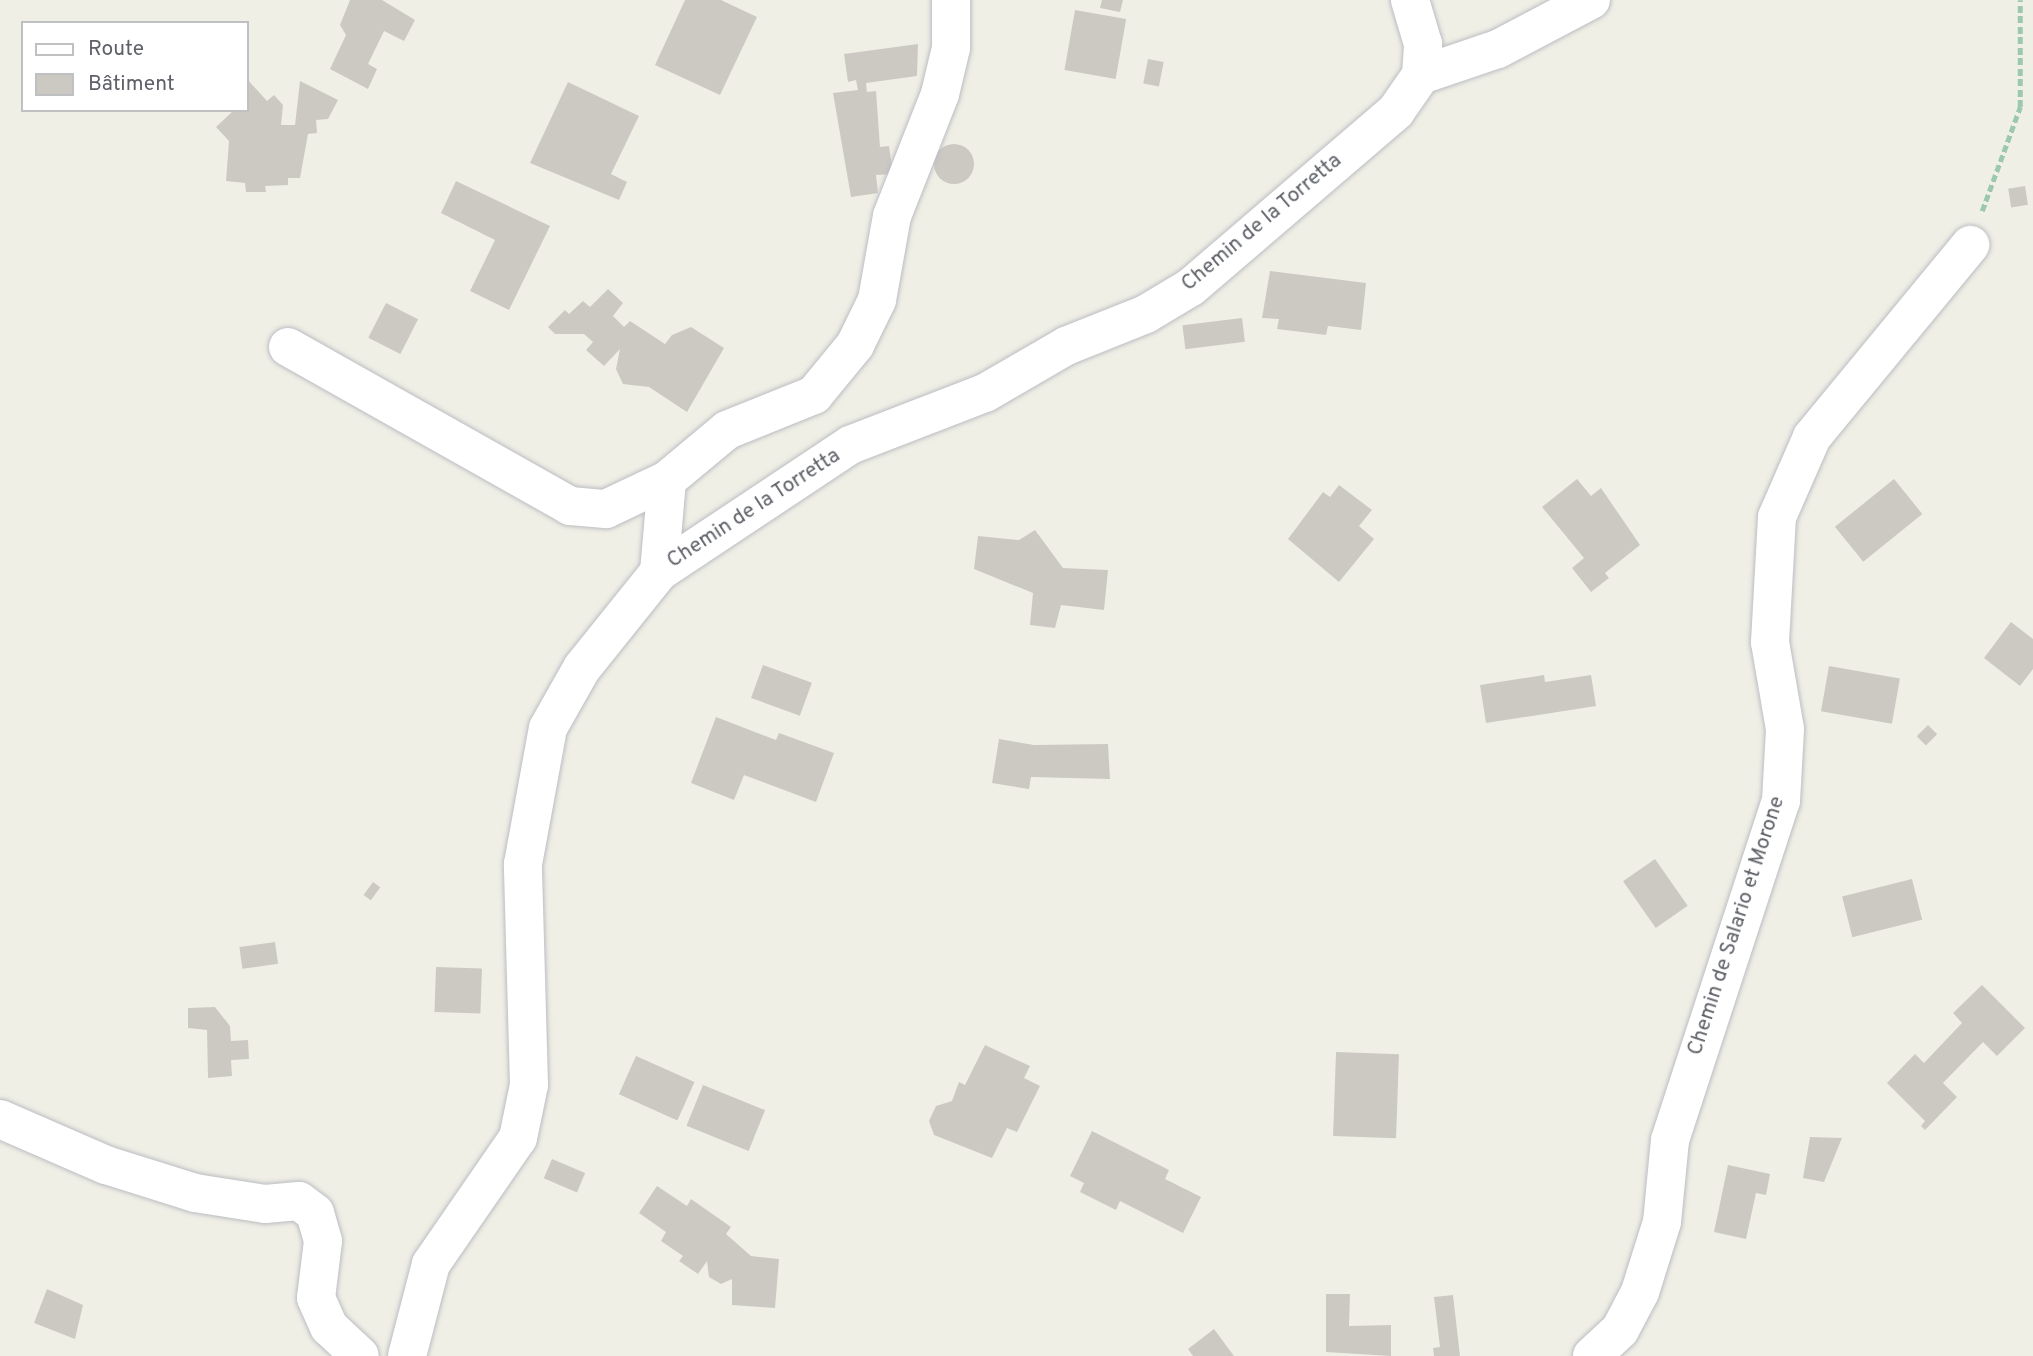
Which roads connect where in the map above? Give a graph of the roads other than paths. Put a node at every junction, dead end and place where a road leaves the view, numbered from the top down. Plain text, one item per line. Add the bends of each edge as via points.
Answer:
1 (951, 0) edge
2 (1410, 0) edge
3 (1591, 0) edge
4 (1421, 75) junction
5 (1970, 245) road end
6 (288, 347) dead end
7 (667, 480) junction
8 (659, 572) junction
9 (0, 1119) edge
10 (360, 1356) edge
11 (407, 1356) edge
12 (1592, 1356) edge

1 - 7 street via 951,48 940,94 891,216 877,300 855,345 814,395 727,430
2 - 4 street via 1423,44
3 - 4 street via 1498,49
4 - 8 street, Chemin de la Torretta via 1395,111 1191,287 1146,314 1066,346 985,393 850,446
5 - 12 street, Chemin de Salario et Morone via 1812,437 1777,517 1770,642 1785,729 1781,801 1670,1140 1662,1222 1640,1292 1620,1330
6 - 7 street via 570,506 606,509
7 - 8 street
8 - 11 street, Chemin de la Torretta via 582,668 548,728 523,864 530,1070 521,1124 493,1178 431,1264
9 - 10 street via 106,1165 195,1193 265,1204 299,1201 315,1213 323,1241 316,1298 329,1327

